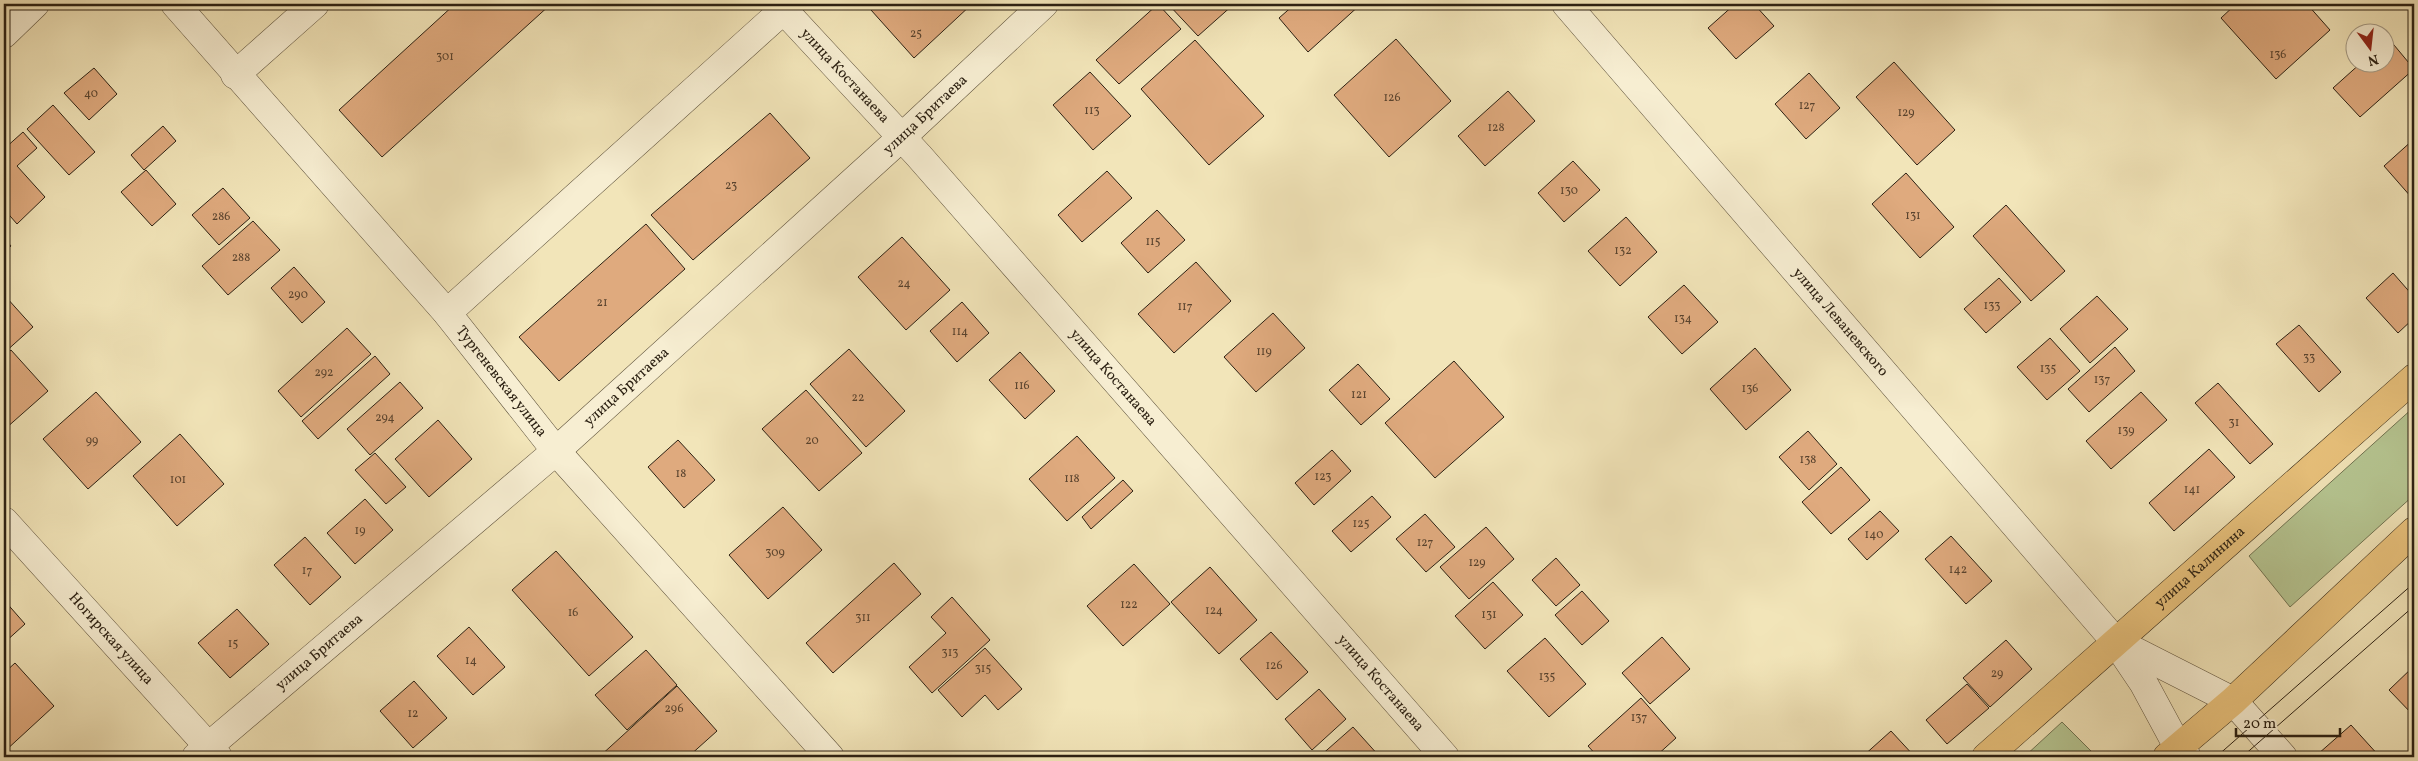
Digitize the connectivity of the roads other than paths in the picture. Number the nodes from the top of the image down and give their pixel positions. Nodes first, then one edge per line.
1 (35, 4) edge
2 (174, 4) edge
3 (315, 4) edge
4 (1044, 4) edge
5 (1566, 4) edge
6 (784, 6) edge
7 (4, 34) edge
8 (235, 75) junction
9 (902, 137) junction
10 (447, 313) junction
11 (2414, 378) edge
12 (556, 451) junction
13 (4, 521) edge
14 (2414, 531) edge
15 (2115, 641) junction
16 (2233, 701) junction
17 (208, 754) edge
18 (2177, 754) edge
19 (830, 757) edge
20 (1445, 757) edge
21 (1986, 757) edge
22 (2282, 757) edge

1 - 7 street
2 - 8 street, Тургеневская улица
3 - 8 street
4 - 9 street, улица Бритаева
5 - 15 street, улица Леваневского
6 - 9 street, улица Костанаева
6 - 10 street
8 - 10 street, Тургеневская улица
9 - 12 street, улица Бритаева
9 - 20 street, улица Костанаева
10 - 12 street, Тургеневская улица
11 - 15 main road, улица Калинина
12 - 17 street, улица Бритаева
12 - 19 street, Тургеневская улица
13 - 17 street, Ногирская улица
14 - 16 main road
15 - 16 street, улица Леваневского
15 - 18 street, улица Леваневского
15 - 21 main road, улица Калинина
16 - 18 main road
16 - 22 street, улица Леваневского

